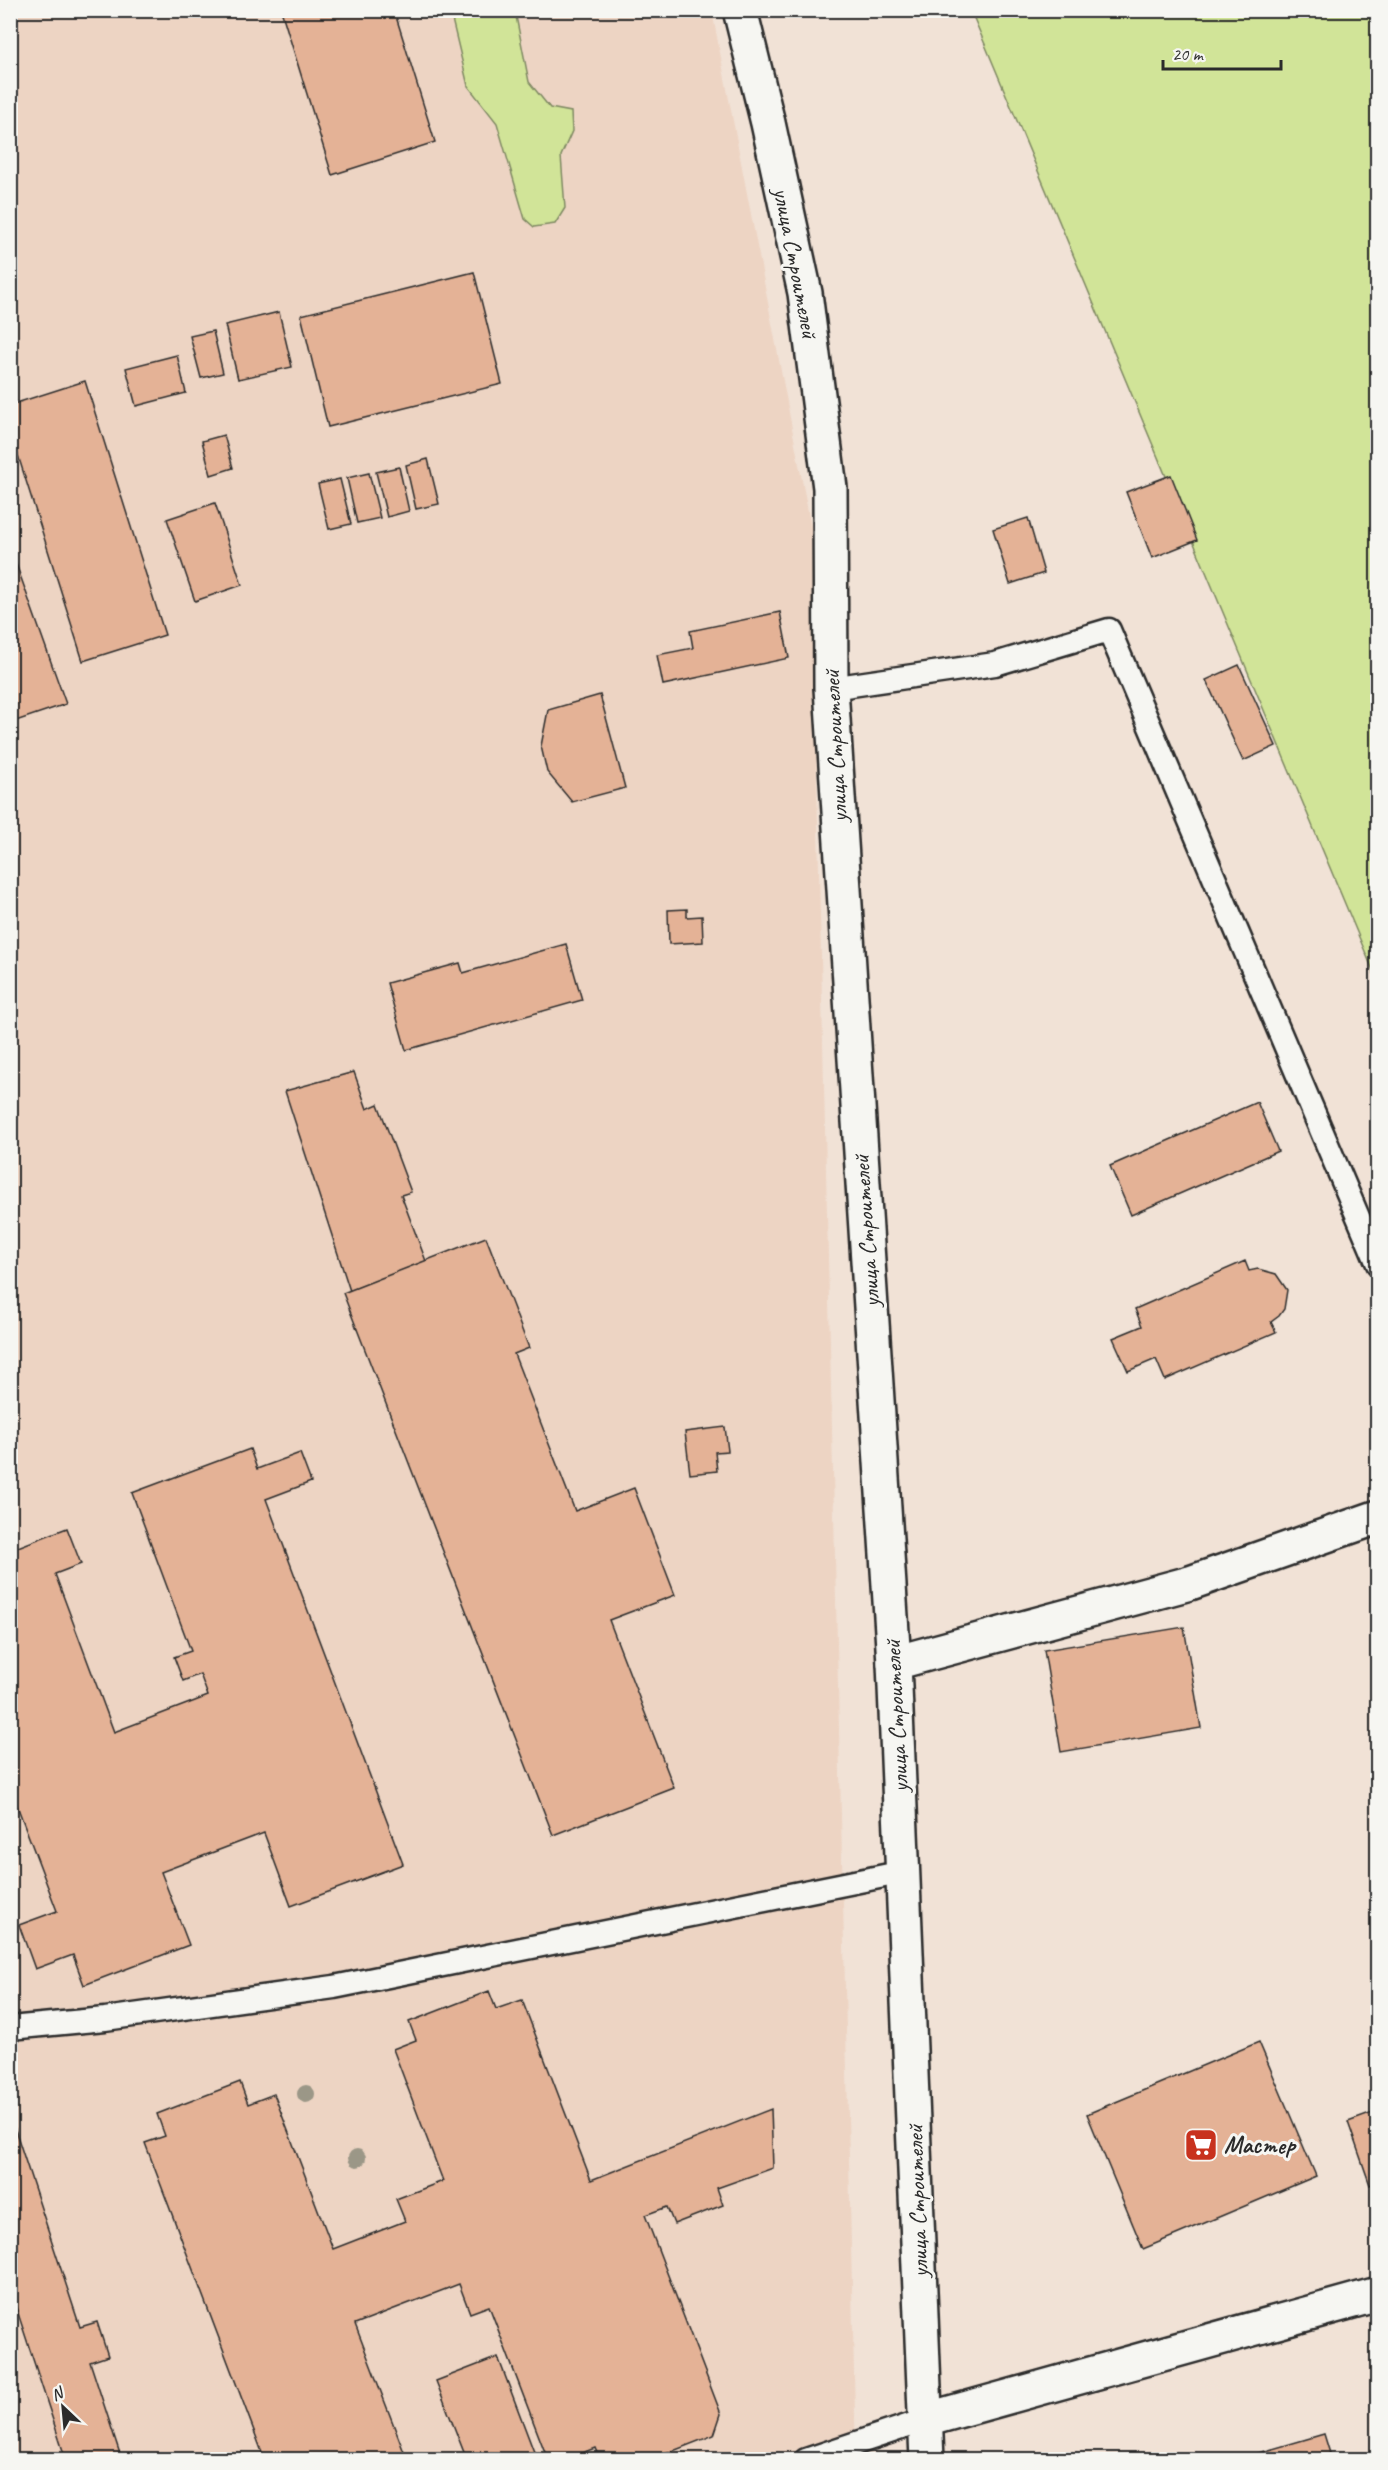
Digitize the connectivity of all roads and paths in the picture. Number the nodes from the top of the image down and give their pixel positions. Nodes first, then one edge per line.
1 (740, 10) edge
2 (831, 688) junction
3 (1377, 1264) edge
4 (1377, 1517) edge
5 (894, 1663) junction
6 (904, 1872) junction
7 (10, 2028) edge
8 (1377, 2294) edge
9 (925, 2420) junction
10 (806, 2460) edge
11 (927, 2460) edge

1 - 2 main road, улица Строителей
2 - 3 lane
2 - 5 main road, улица Строителей
4 - 5 main road
5 - 6 main road, улица Строителей
6 - 7 lane
6 - 9 main road, улица Строителей
8 - 9 main road
9 - 10 lane
9 - 11 main road, улица Строителей

